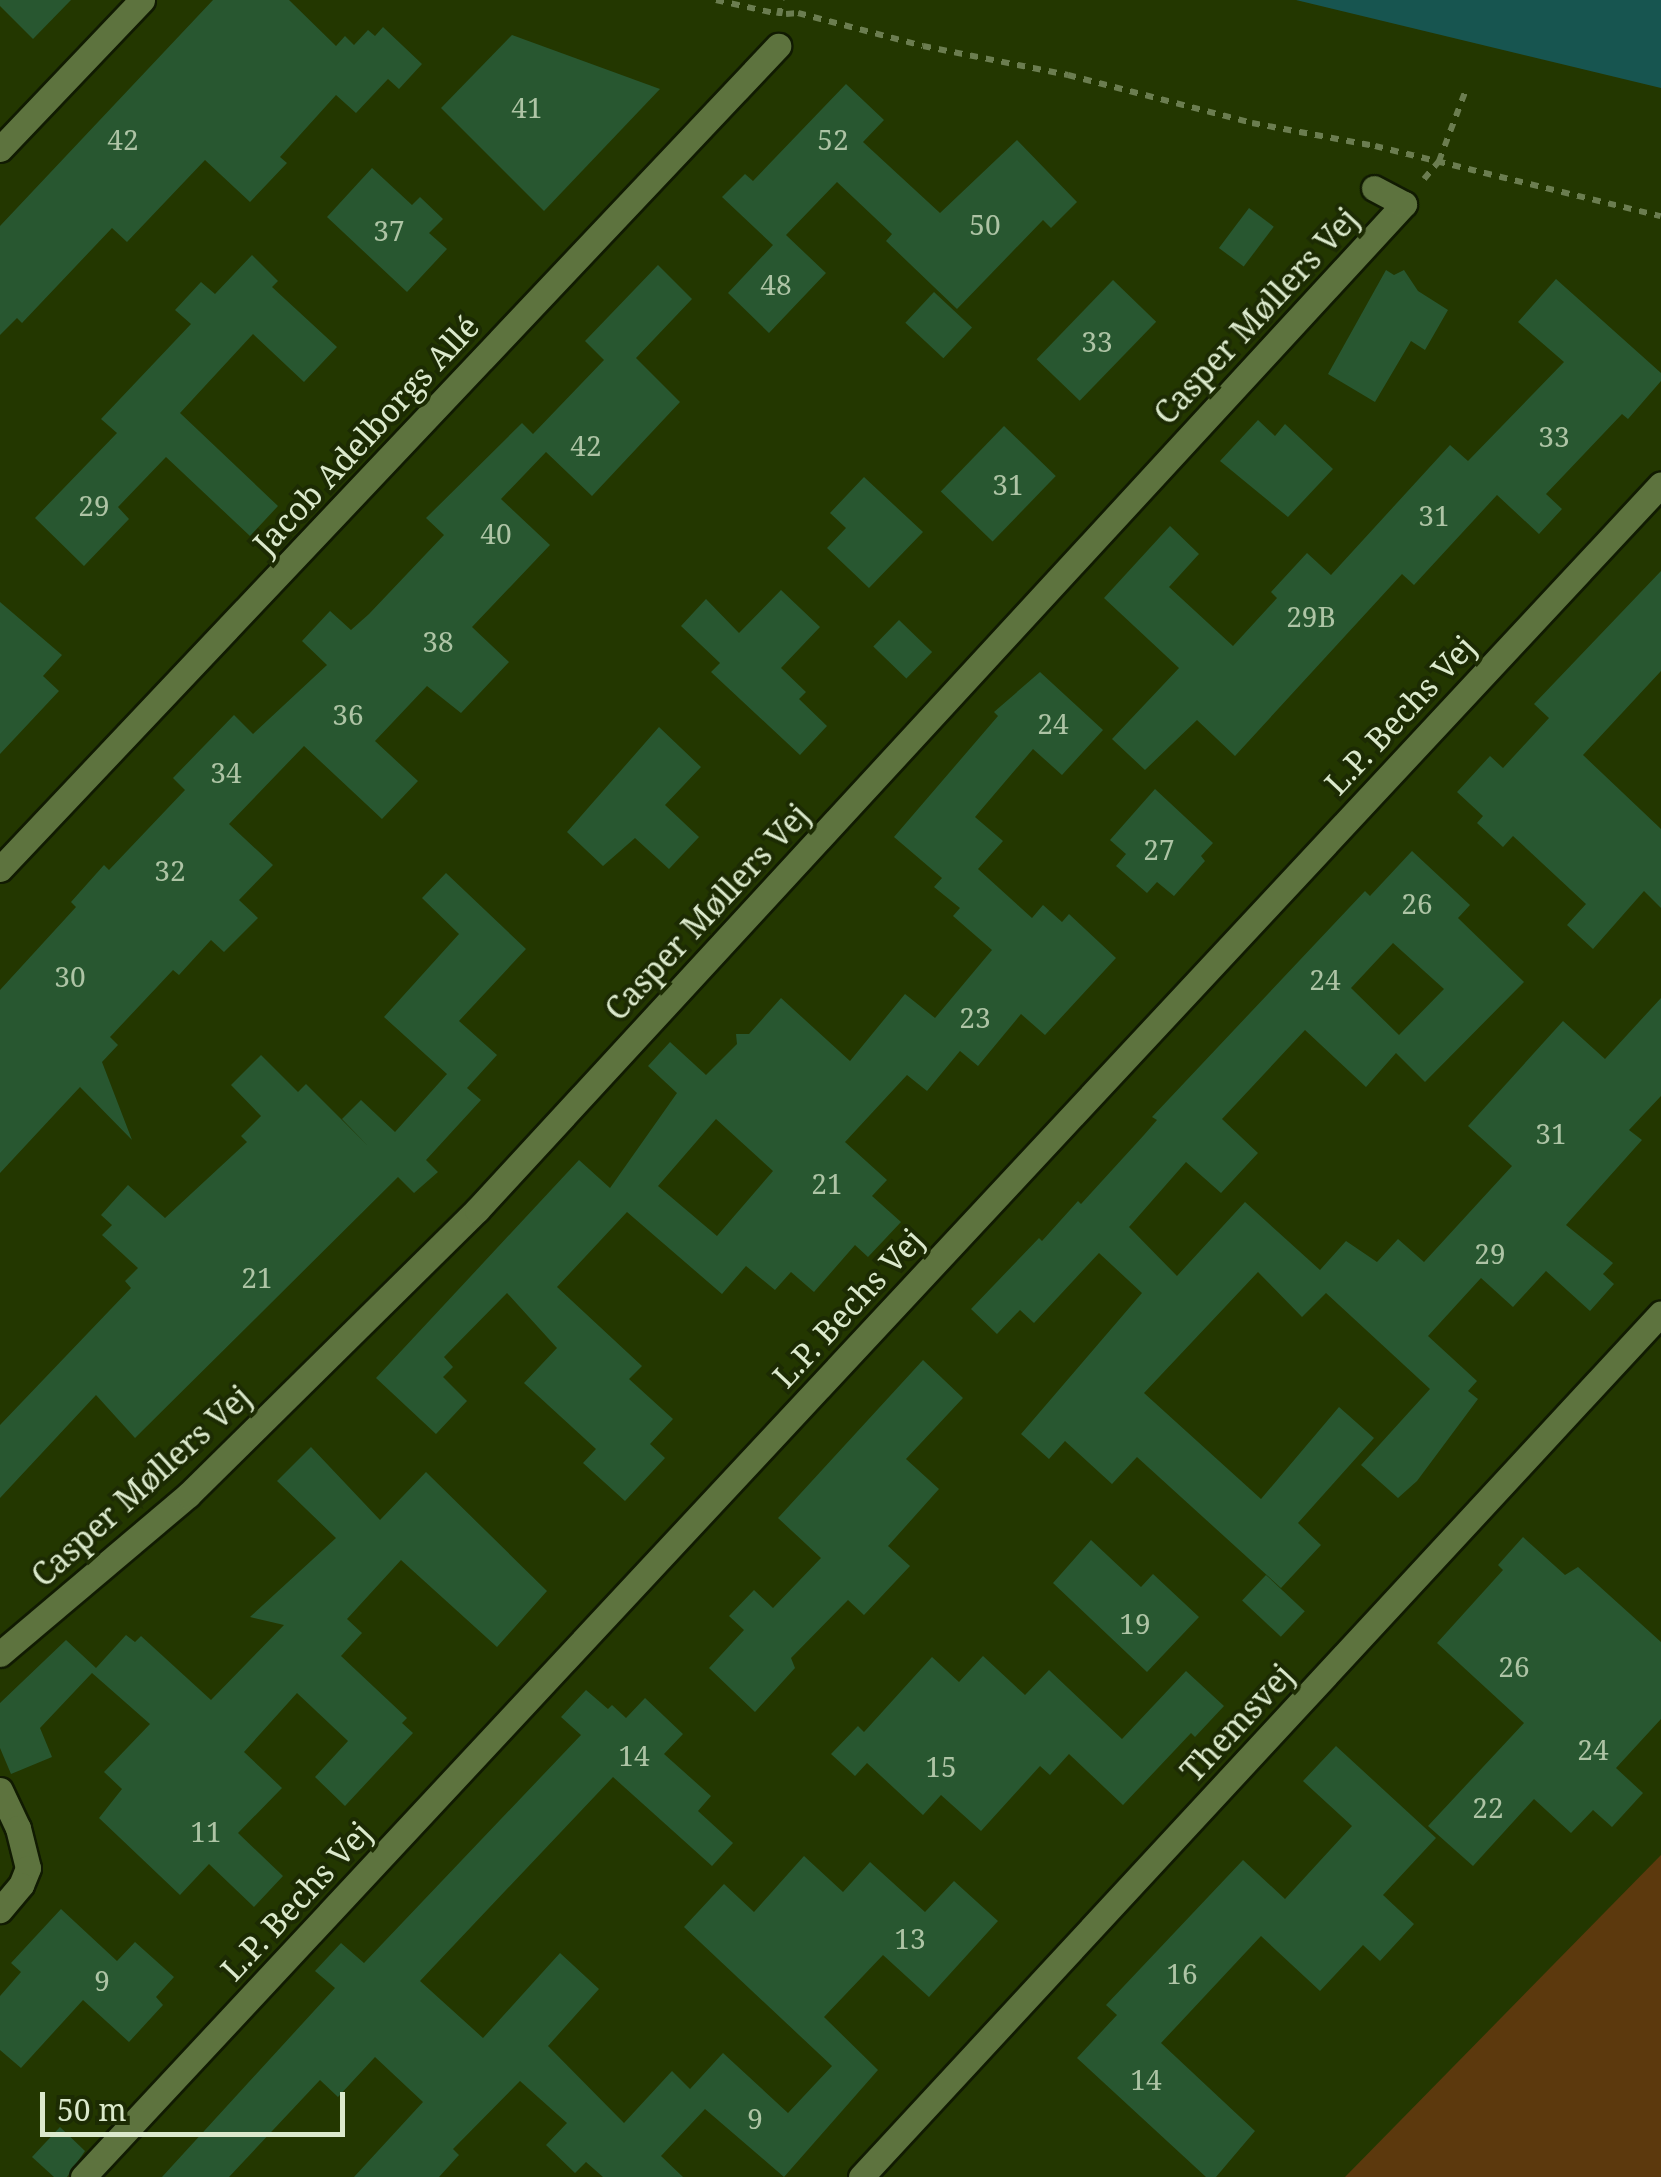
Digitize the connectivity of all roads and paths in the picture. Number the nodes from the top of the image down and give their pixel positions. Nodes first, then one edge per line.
1 (142, 0) edge
2 (716, 0) edge
3 (782, 0) edge
4 (780, 12) dead end
5 (778, 46) dead end
6 (1468, 87) dead end
7 (0, 148) edge
8 (1439, 160) junction
9 (1374, 188) dead end
10 (1404, 204) junction
11 (1661, 216) edge
12 (1661, 484) edge
13 (0, 869) edge
14 (1661, 1312) edge
15 (0, 1654) edge
16 (0, 1790) edge
17 (0, 1910) edge
18 (83, 2177) edge
19 (862, 2177) edge

1 - 7 street
2 - 8 path
3 - 4 path
5 - 13 street, Jacob Adelborgs Allé
6 - 8 path
8 - 10 path
8 - 11 path
9 - 10 street, Casper Møllers Vej
10 - 15 street, Casper Møllers Vej
12 - 18 street, L.P. Bechs Vej
14 - 19 street, Themsvej
16 - 17 street

